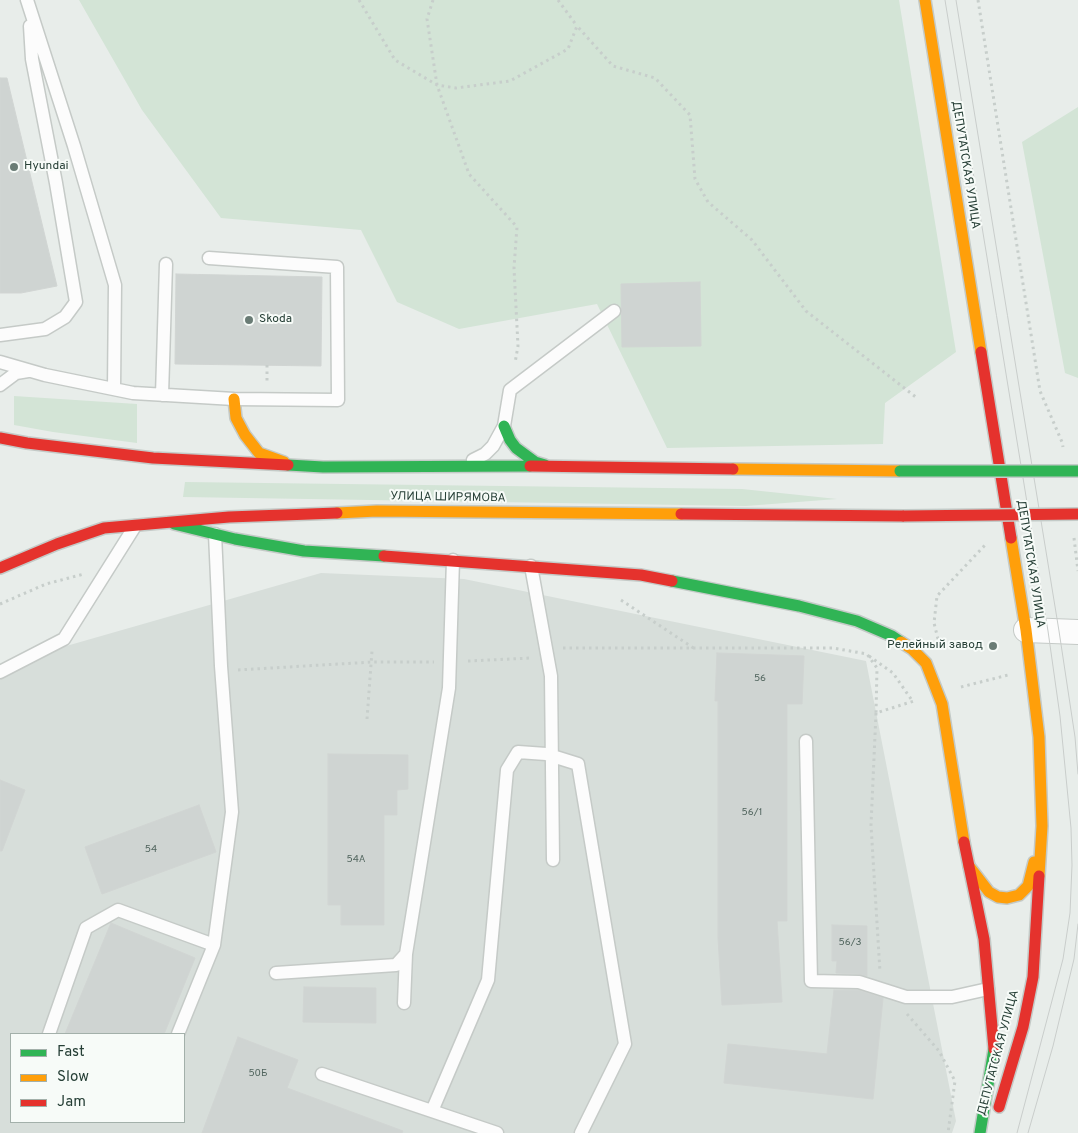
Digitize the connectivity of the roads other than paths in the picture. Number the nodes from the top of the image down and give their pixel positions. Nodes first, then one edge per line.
1 (925, 0) edge
2 (28, 4) edge
3 (209, 258) dead end
4 (166, 264) dead end
5 (614, 311) dead end
6 (0, 335) edge
7 (0, 362) edge
8 (30, 371) junction
9 (0, 385) edge
10 (114, 389) junction
11 (162, 395) junction
12 (234, 399) junction
13 (504, 426) junction
14 (0, 438) edge
15 (445, 466) junction
16 (546, 466) junction
17 (323, 467) junction
18 (1078, 471) edge
19 (1078, 514) edge
20 (168, 522) junction
21 (136, 524) junction
22 (216, 534) junction
23 (452, 560) junction
24 (530, 566) junction
25 (0, 568) edge
26 (1026, 630) junction
27 (1078, 632) edge
28 (0, 672) edge
29 (806, 741) dead end
30 (552, 756) junction
31 (1042, 826) junction
32 (553, 860) dead end
33 (968, 865) junction
34 (214, 945) junction
35 (406, 954) junction
36 (276, 973) dead end
37 (988, 989) junction
38 (404, 1003) dead end
39 (49, 1033) edge
40 (178, 1033) edge
41 (322, 1074) dead end
42 (432, 1111) junction
43 (997, 1115) dead end
44 (497, 1133) edge
45 (581, 1133) edge
46 (980, 1133) edge

1 - 26 main road, ДЕПУТАТСКАЯ УЛИЦА
2 - 6 lane
2 - 10 lane
3 - 12 lane
4 - 11 lane
5 - 13 lane
7 - 8 lane
8 - 9 lane
8 - 10 lane
10 - 11 lane
11 - 12 lane
12 - 17 main road
13 - 15 lane
13 - 16 main road
14 - 17 main road
15 - 16 main road
15 - 17 main road
16 - 18 main road, bridge
19 - 20 main road, УЛИЦА ШИРЯМОВА, bridge
20 - 21 main road, УЛИЦА ШИРЯМОВА
20 - 22 main road
21 - 25 main road, УЛИЦА ШИРЯМОВА
21 - 28 lane
22 - 23 main road
22 - 34 lane
23 - 24 main road
23 - 35 lane
24 - 30 lane
24 - 33 main road
26 - 27 street
26 - 31 main road, ДЕПУТАТСКАЯ УЛИЦА
29 - 37 lane
30 - 32 lane
30 - 42 lane
30 - 45 lane
31 - 33 main road
31 - 43 main road, ДЕПУТАТСКАЯ УЛИЦА
33 - 37 main road
34 - 39 lane
34 - 40 lane
35 - 36 lane
35 - 38 lane
37 - 46 main road
41 - 42 lane
42 - 44 lane

